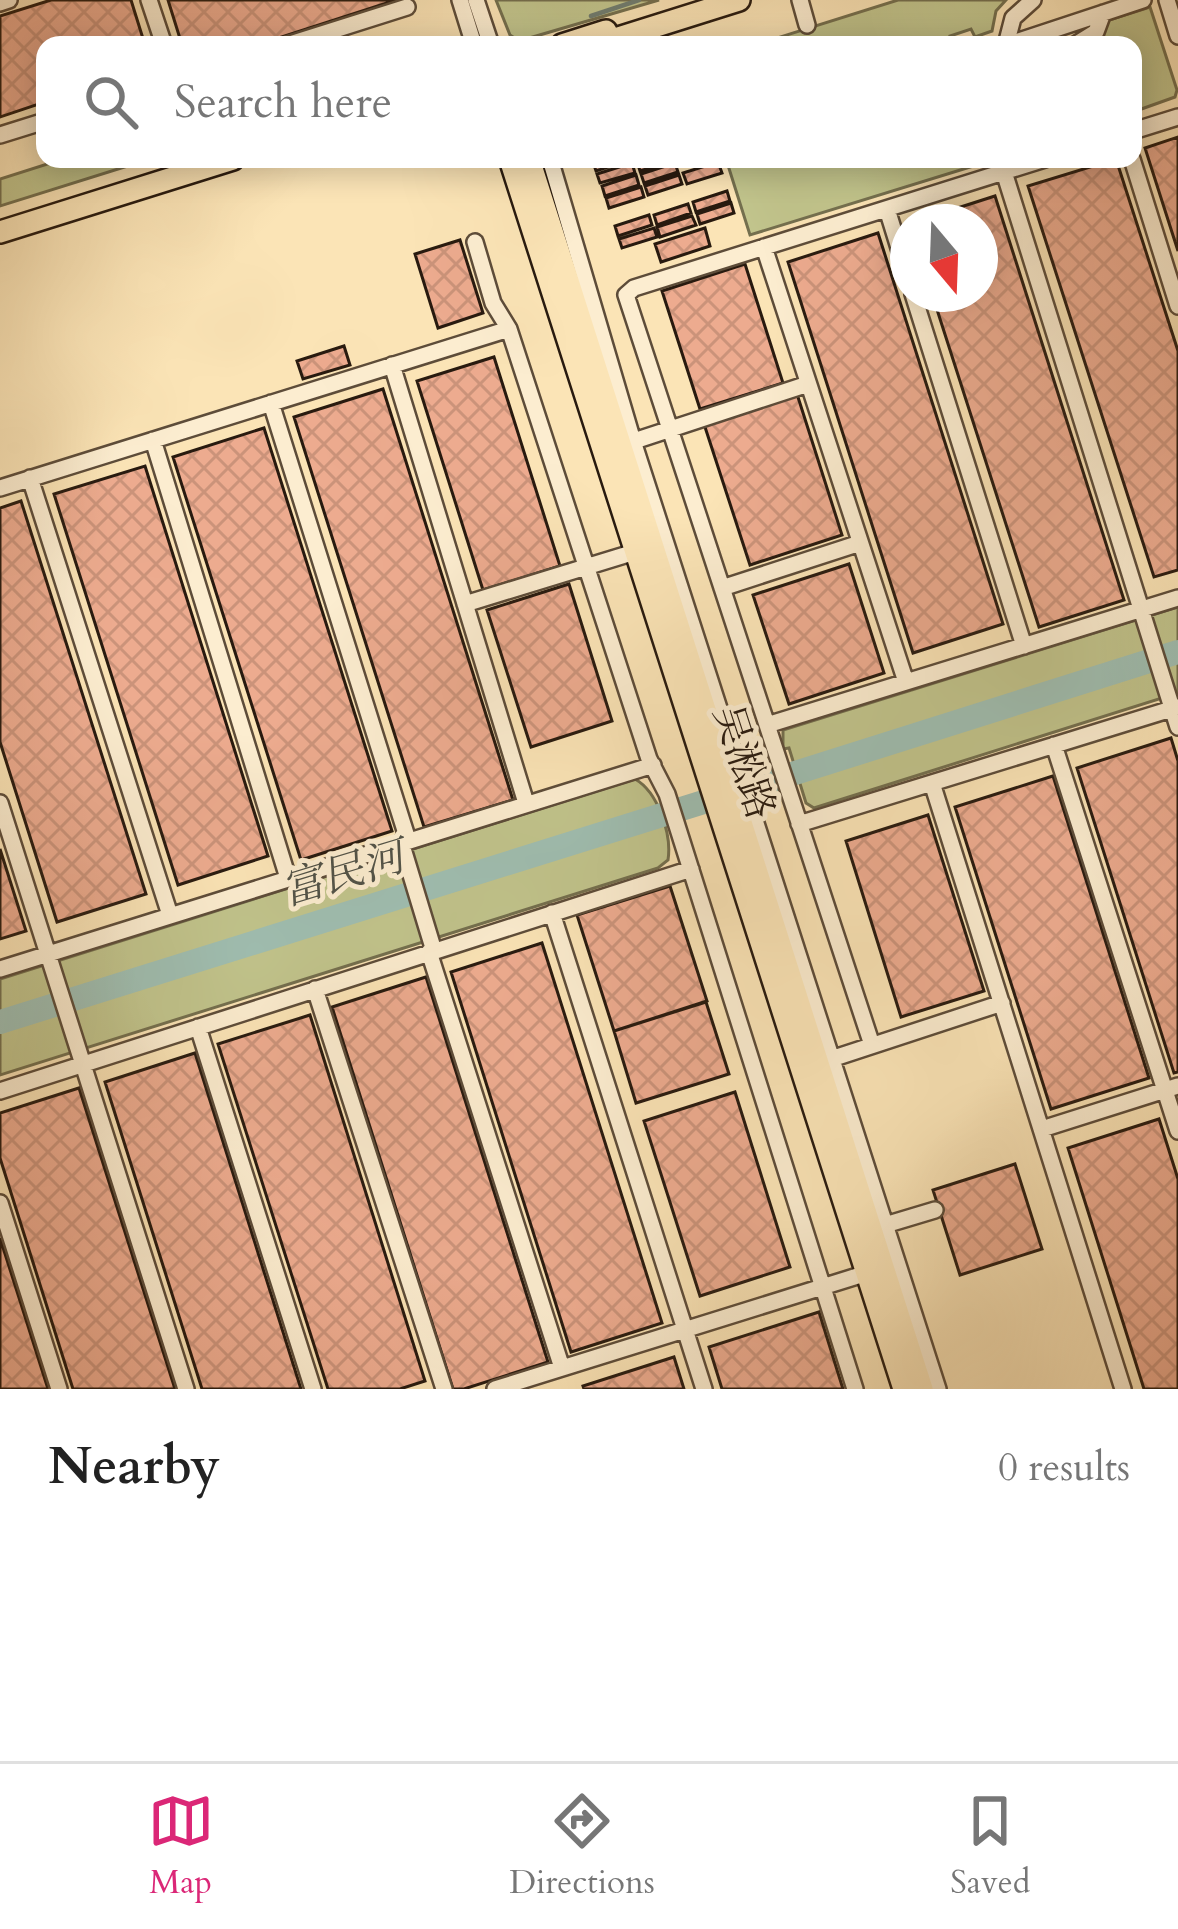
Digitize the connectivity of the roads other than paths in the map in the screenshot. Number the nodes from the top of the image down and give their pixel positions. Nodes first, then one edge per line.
1 (9, 0) edge
2 (149, 0) edge
3 (460, 0) edge
4 (476, 0) edge
5 (703, 0) edge
6 (739, 0) edge
7 (800, 0) edge
8 (1033, 0) edge
9 (1143, 0) edge
10 (1167, 0) edge
11 (0, 3) edge
12 (407, 7) dead end
13 (1103, 8) edge
14 (807, 25) dead end
15 (161, 36) edge
16 (315, 36) edge
17 (471, 36) edge
18 (488, 36) edge
19 (590, 36) edge
20 (625, 36) edge
21 (1010, 36) edge
22 (1031, 36) edge
23 (1090, 36) edge
24 (1178, 36) edge
25 (1178, 117) edge
26 (36, 124) edge
27 (1142, 128) edge
28 (0, 135) edge
29 (177, 168) edge
30 (203, 168) edge
31 (513, 168) edge
32 (532, 168) edge
33 (552, 168) edge
34 (1006, 168) edge
35 (1013, 168) edge
36 (1135, 168) edge
37 (886, 209) junction
38 (890, 221) edge
39 (0, 228) edge
40 (475, 242) dead end
41 (764, 248) junction
42 (1178, 306) edge
43 (919, 312) edge
44 (509, 329) junction
45 (392, 365) junction
46 (808, 384) junction
47 (272, 403) junction
48 (670, 429) junction
49 (153, 440) junction
50 (620, 446) junction
51 (30, 478) junction
52 (0, 488) edge
53 (860, 542) junction
54 (638, 551) junction
55 (586, 567) junction
56 (722, 587) junction
57 (1178, 598) edge
58 (465, 604) junction
59 (1140, 610) junction
60 (1024, 646) junction
61 (906, 682) junction
62 (1172, 702) edge
63 (767, 725) junction
64 (1178, 727) edge
65 (1054, 745) junction
66 (653, 766) junction
67 (932, 783) junction
68 (0, 803) edge
69 (526, 803) junction
70 (800, 824) junction
71 (405, 841) junction
72 (691, 869) junction
73 (288, 878) junction
74 (552, 913) junction
75 (170, 915) junction
76 (432, 951) junction
77 (47, 954) junction
78 (0, 969) edge
79 (315, 989) junction
80 (1002, 1004) junction
81 (198, 1027) junction
82 (872, 1046) junction
83 (818, 1063) junction
84 (83, 1064) junction
85 (1171, 1088) edge
86 (0, 1091) edge
87 (1042, 1129) junction
88 (1178, 1131) edge
89 (0, 1203) edge
90 (934, 1210) dead end
91 (885, 1225) junction
92 (867, 1273) junction
93 (823, 1286) junction
94 (685, 1330) junction
95 (562, 1368) junction
96 (58, 1389) edge
97 (186, 1389) edge
98 (314, 1389) edge
99 (444, 1389) edge
100 (496, 1389) edge
101 (704, 1389) edge
102 (856, 1389) edge
103 (904, 1389) edge
104 (922, 1389) edge
105 (938, 1389) edge
106 (1123, 1389) edge

1 - 11 street
2 - 15 street
3 - 17 street
4 - 18 street
5 - 19 main road
6 - 20 main road
7 - 14 street
8 - 21 street
9 - 13 street
10 - 24 street
12 - 16 street
13 - 22 street
13 - 23 street
25 - 27 street
26 - 28 street
29 - 39 main road
30 - 39 main road
31 - 50 main road, 吴淞路
32 - 50 main road, 吴淞路
33 - 50 street
34 - 37 street
35 - 59 street
36 - 42 street
37 - 38 street
37 - 41 street
40 - 44 street
41 - 46 street
41 - 48 street
43 - 60 street
44 - 45 street
44 - 55 street
45 - 47 street
45 - 58 street
46 - 48 street
46 - 53 street
47 - 49 street
47 - 71 street
48 - 50 street
48 - 56 street
49 - 51 street
49 - 73 street
50 - 54 main road, 吴淞路
50 - 83 main road, 吴淞路
51 - 52 street
51 - 75 street
53 - 56 street
53 - 61 street
54 - 55 street
54 - 83 main road, 吴淞路
55 - 58 street
55 - 66 street
56 - 63 street
57 - 59 street
58 - 69 street
59 - 60 street
59 - 62 street
60 - 61 street
61 - 63 street
62 - 64 street
62 - 65 street
63 - 70 street
65 - 67 street
65 - 85 street
66 - 69 street
66 - 72 street
67 - 70 street
67 - 80 street
68 - 77 street
69 - 71 street
70 - 82 street
71 - 73 street
71 - 76 street
72 - 74 street
72 - 93 street
73 - 75 street
74 - 76 street
74 - 94 street
75 - 77 street
76 - 79 street
76 - 95 street
77 - 78 street
77 - 84 street
79 - 81 street
79 - 99 street
80 - 82 street
80 - 87 street
81 - 84 street
81 - 98 street
82 - 83 street
83 - 91 street
83 - 92 main road, 吴淞路
83 - 104 main road, 吴淞路
84 - 86 street
84 - 97 street
85 - 87 street
85 - 88 street
87 - 106 street
89 - 96 street
90 - 91 street
91 - 105 street
92 - 93 street
92 - 103 main road, 吴淞路
93 - 94 street
93 - 102 street
94 - 95 street
94 - 101 street
95 - 100 street

